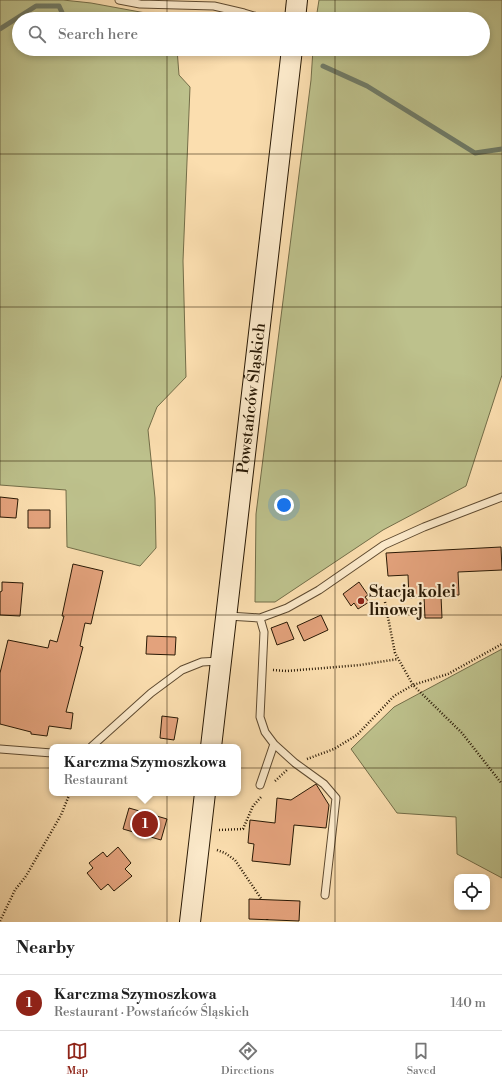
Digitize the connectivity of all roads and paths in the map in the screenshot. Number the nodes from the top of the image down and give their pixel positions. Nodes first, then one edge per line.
1 (119, 0) edge
2 (297, 0) edge
3 (237, 12) edge
4 (296, 12) edge
5 (291, 56) edge
6 (502, 497) edge
7 (385, 602) dead end
8 (226, 616) junction
9 (260, 618) junction
10 (502, 644) edge
11 (398, 659) junction
12 (221, 661) junction
13 (287, 671) dead end
14 (413, 685) junction
15 (94, 744) edge
16 (211, 744) edge
17 (274, 744) junction
18 (0, 749) edge
19 (49, 754) edge
20 (295, 763) junction
21 (502, 784) edge
22 (260, 785) dead end
23 (69, 796) edge
24 (205, 796) edge
25 (253, 806) dead end
26 (219, 830) dead end
27 (217, 850) dead end
28 (325, 895) dead end
29 (262, 900) dead end
30 (0, 921) edge
31 (190, 922) edge

1 - 3 lane
2 - 4 street
5 - 8 street, Powstańców Śląskich
6 - 9 lane
7 - 11 path
8 - 9 lane
8 - 12 street, Powstańców Śląskich
9 - 17 lane
10 - 14 path
11 - 13 path
11 - 14 path
12 - 15 lane
12 - 16 street, Powstańców Śląskich
14 - 20 path
14 - 21 path
17 - 20 lane
17 - 22 lane
18 - 19 lane
20 - 28 lane
23 - 30 path
24 - 31 street
25 - 26 path
27 - 29 path

